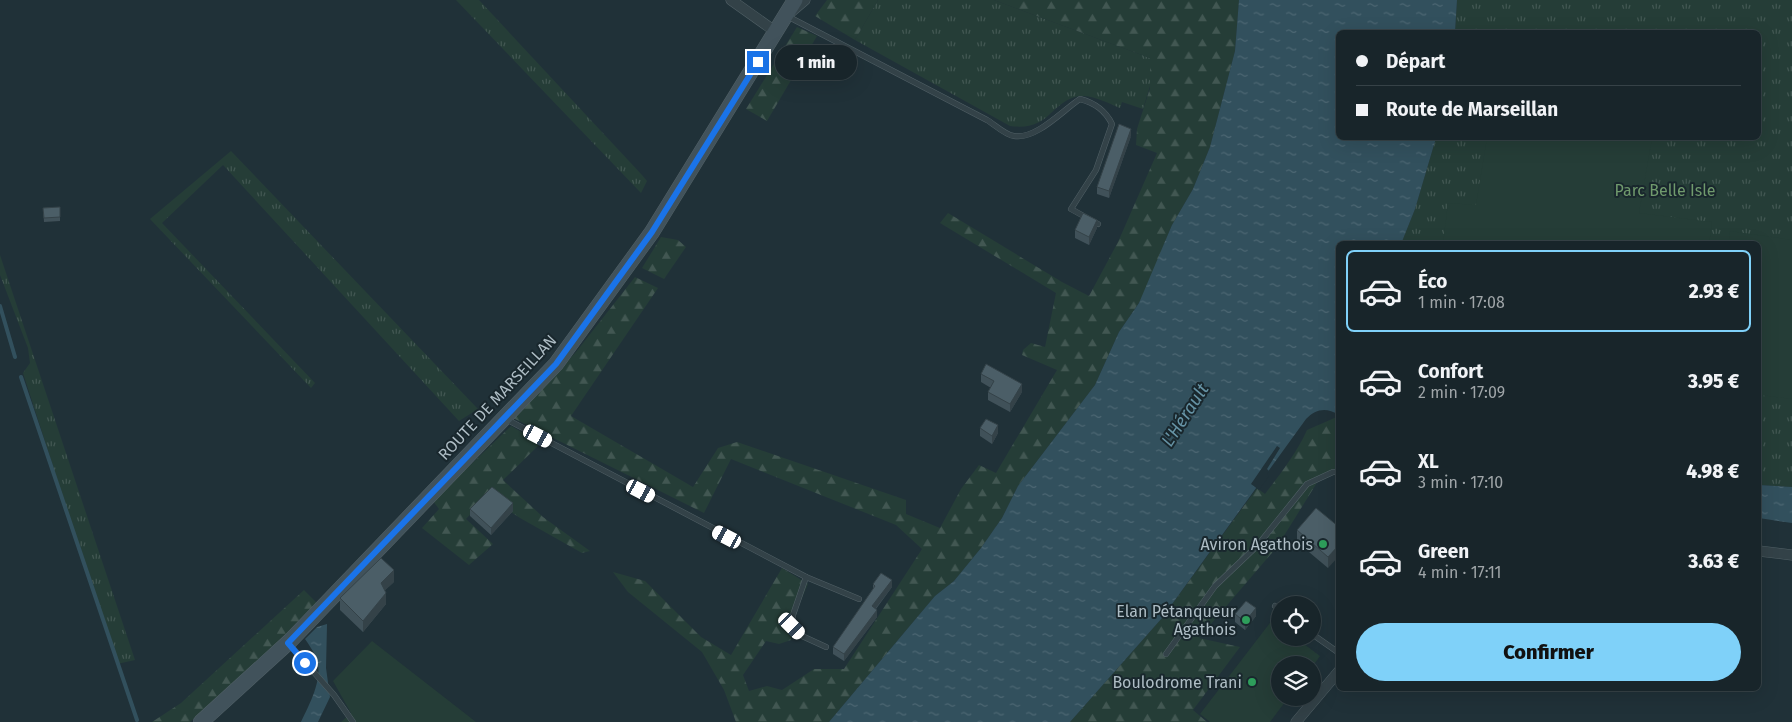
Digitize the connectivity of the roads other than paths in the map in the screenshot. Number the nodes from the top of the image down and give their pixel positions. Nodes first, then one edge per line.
1 (731, 0) edge
2 (795, 0) edge
3 (805, 0) edge
4 (786, 16) junction
5 (776, 32) junction
6 (1098, 224) edge
7 (504, 418) junction
8 (1336, 472) edge
9 (1761, 551) edge
10 (1792, 555) edge
11 (806, 577) junction
12 (859, 598) dead end
13 (1321, 640) edge
14 (288, 643) junction
15 (826, 647) dead end
16 (1336, 651) edge
17 (1166, 654) dead end
18 (1336, 674) edge
19 (201, 722) edge
20 (352, 722) edge
21 (1296, 722) edge

1 - 5 street
2 - 4 main road, ROUTE DE MARSEILLAN
3 - 4 street
4 - 5 main road, ROUTE DE MARSEILLAN
4 - 6 lane
5 - 7 main road, ROUTE DE MARSEILLAN
7 - 11 lane
7 - 14 main road, ROUTE DE MARSEILLAN
8 - 17 lane
9 - 10 street
11 - 12 lane
11 - 15 lane
13 - 16 lane
14 - 19 main road, ROUTE DE MARSEILLAN
14 - 20 lane
18 - 21 street

